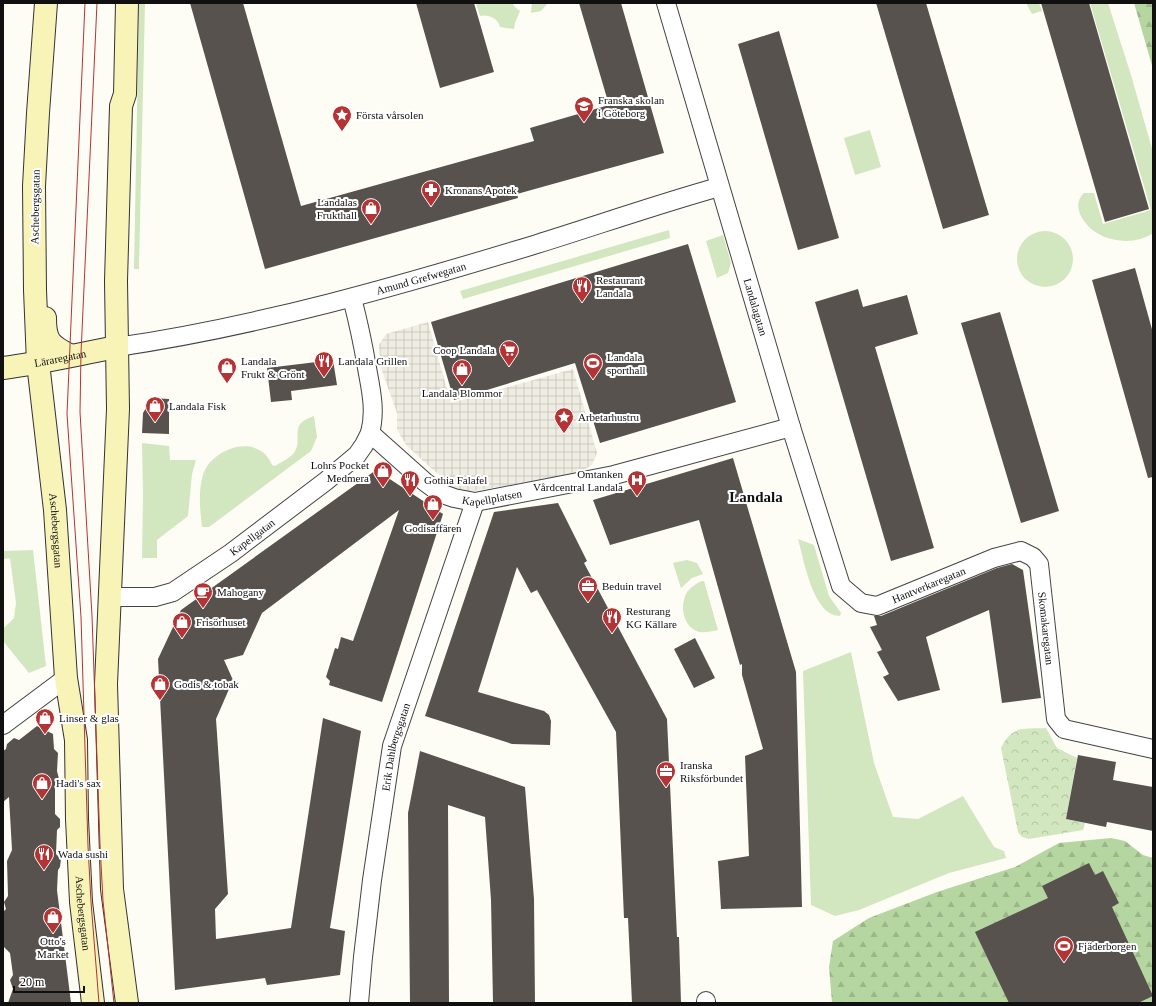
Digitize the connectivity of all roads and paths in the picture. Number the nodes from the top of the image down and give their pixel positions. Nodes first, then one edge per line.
1 (46, 3) edge
2 (117, 3) edge
3 (127, 3) edge
4 (666, 3) edge
5 (42, 57) junction
6 (121, 106) junction
7 (719, 187) junction
8 (352, 298) junction
9 (117, 347) junction
10 (69, 355) junction
11 (38, 363) junction
12 (3, 368) edge
13 (791, 427) junction
14 (370, 433) junction
15 (475, 502) junction
16 (994, 558) joint
17 (110, 597) junction
18 (861, 603) joint
19 (66, 678) junction
20 (3, 725) edge
21 (1153, 749) edge
22 (93, 1003) edge
23 (127, 1003) edge
24 (359, 1003) edge

1 - 5 street, Aschebergsgatan
2 - 6 street
3 - 6 street
4 - 7 street, Landalagatan
5 - 10 street, Aschebergsgatan
5 - 11 street, Aschebergsgatan
6 - 9 street
7 - 8 street, Amund Grefwegatan
7 - 13 street, Landalagatan
8 - 9 street, Amund Grefwegatan
8 - 14 street
9 - 10 street, Läraregatan
9 - 17 street
10 - 11 street, Läraregatan
11 - 12 street, Läraregatan
11 - 19 street, Aschebergsgatan
13 - 15 street, Kapellplatsen
13 - 18 street, Landalagatan
14 - 15 street, Kapellplatsen
14 - 17 street, Kapellgatan
15 - 24 street, Erik Dahlbergsgatan
16 - 18 street, Hantverkaregatan
16 - 21 street, Skomakaregatan
17 - 23 street
19 - 20 street
19 - 22 street, Aschebergsgatan

